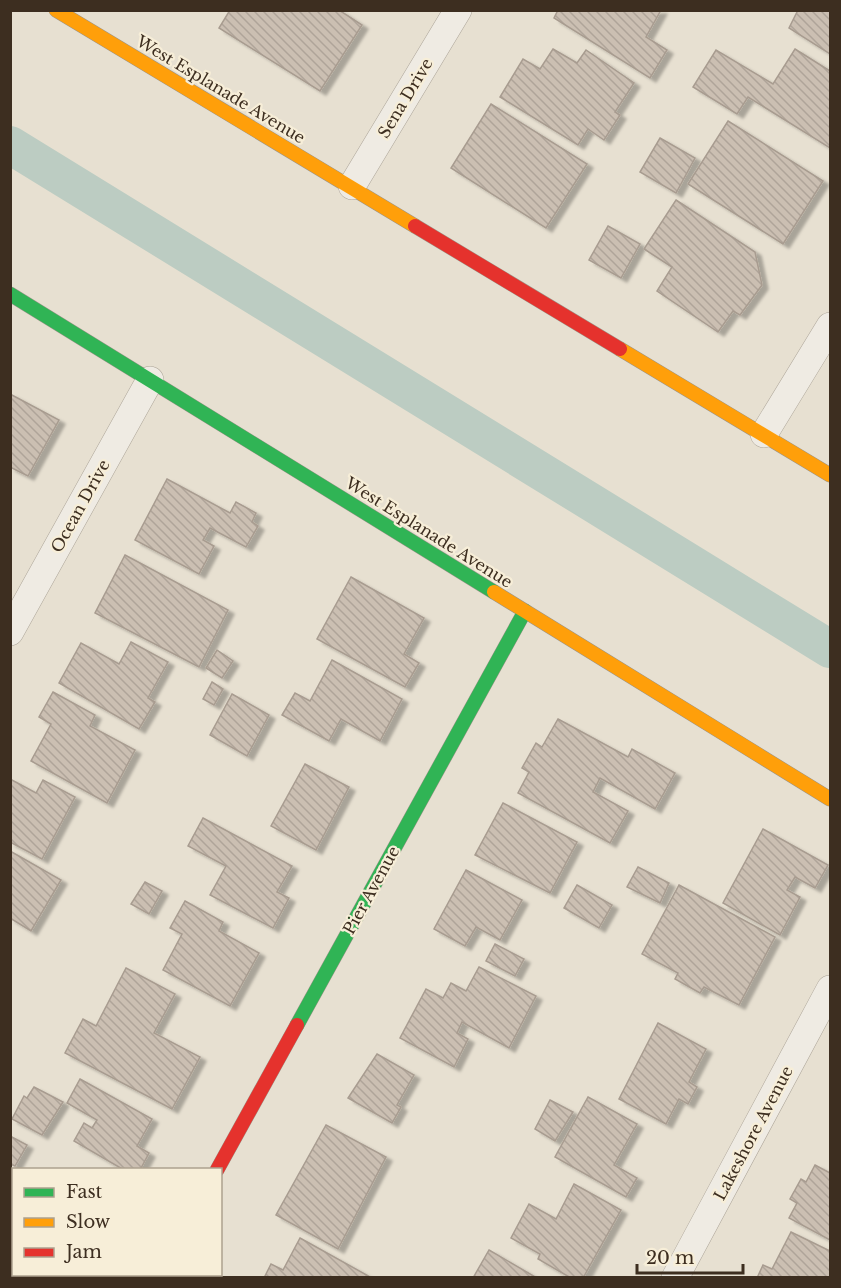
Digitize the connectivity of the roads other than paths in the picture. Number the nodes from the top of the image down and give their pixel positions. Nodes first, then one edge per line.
1 (56, 10) edge
2 (459, 10) edge
3 (352, 186) junction
4 (10, 294) edge
5 (831, 326) edge
6 (150, 380) junction
7 (764, 434) junction
8 (831, 475) edge
9 (525, 610) junction
10 (10, 632) edge
11 (831, 800) edge
12 (831, 989) edge
13 (218, 1168) edge
14 (675, 1278) edge

1 - 3 main road, West Esplanade Avenue
2 - 3 street, Sena Drive
3 - 7 main road, West Esplanade Avenue
4 - 6 main road, West Esplanade Avenue
5 - 7 street
6 - 9 main road, West Esplanade Avenue
6 - 10 street, Ocean Drive
7 - 8 main road, West Esplanade Avenue
9 - 11 main road, West Esplanade Avenue
9 - 13 main road, Pier Avenue
12 - 14 street, Lakeshore Avenue

